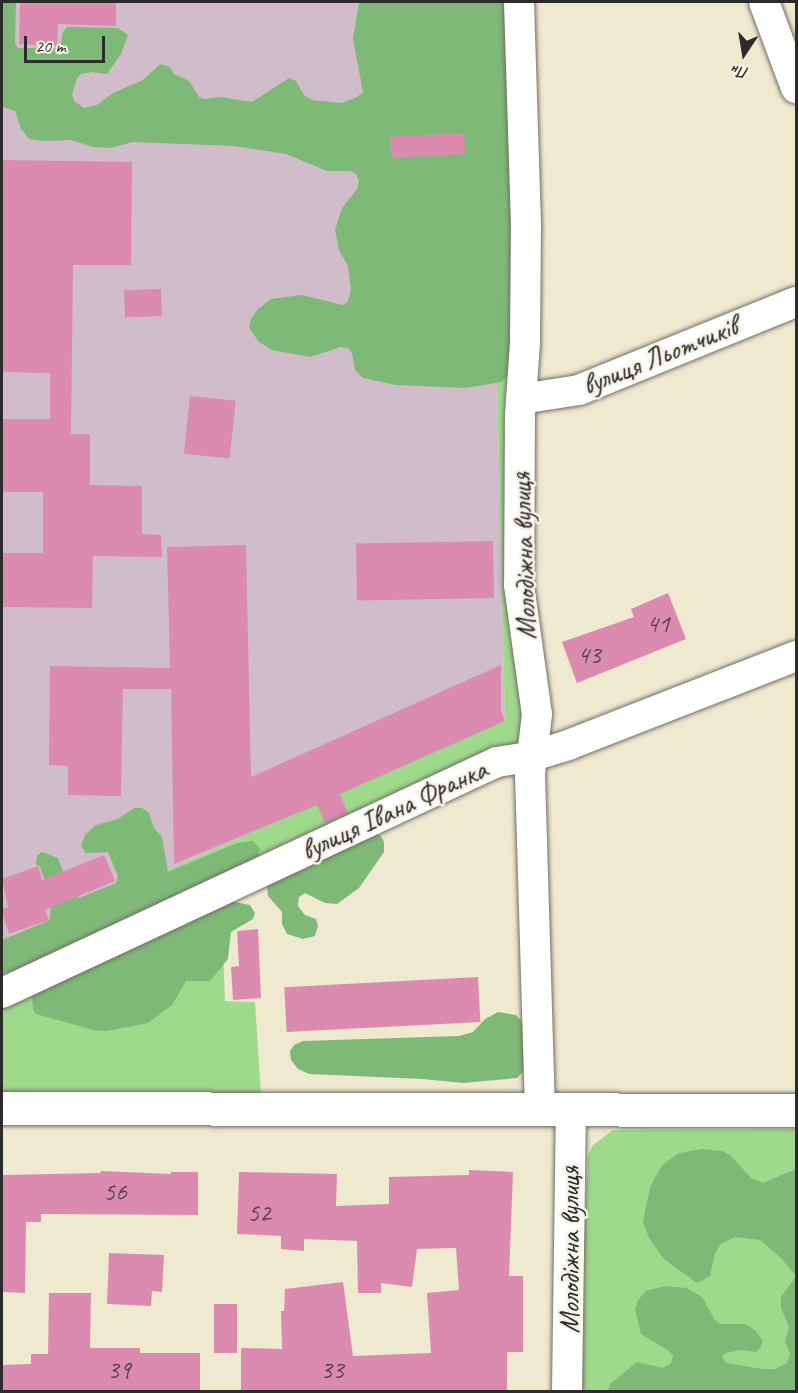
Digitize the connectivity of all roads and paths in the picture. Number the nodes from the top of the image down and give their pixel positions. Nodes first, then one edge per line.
1 (519, 2) edge
2 (764, 2) edge
3 (796, 88) edge
4 (796, 302) edge
5 (521, 399) junction
6 (796, 656) edge
7 (533, 756) junction
8 (2, 993) edge
9 (2, 1108) edge
10 (555, 1109) junction
11 (796, 1110) edge
12 (567, 1392) edge

1 - 5 street, Молодіжна вулиця
2 - 3 street
4 - 5 street, вулиця Льотчиків
5 - 7 street, Молодіжна вулиця
6 - 7 street, вулиця Івана Франка
7 - 8 street, вулиця Івана Франка
7 - 10 street, Молодіжна вулиця
9 - 10 street
10 - 11 street
10 - 12 street, Молодіжна вулиця

